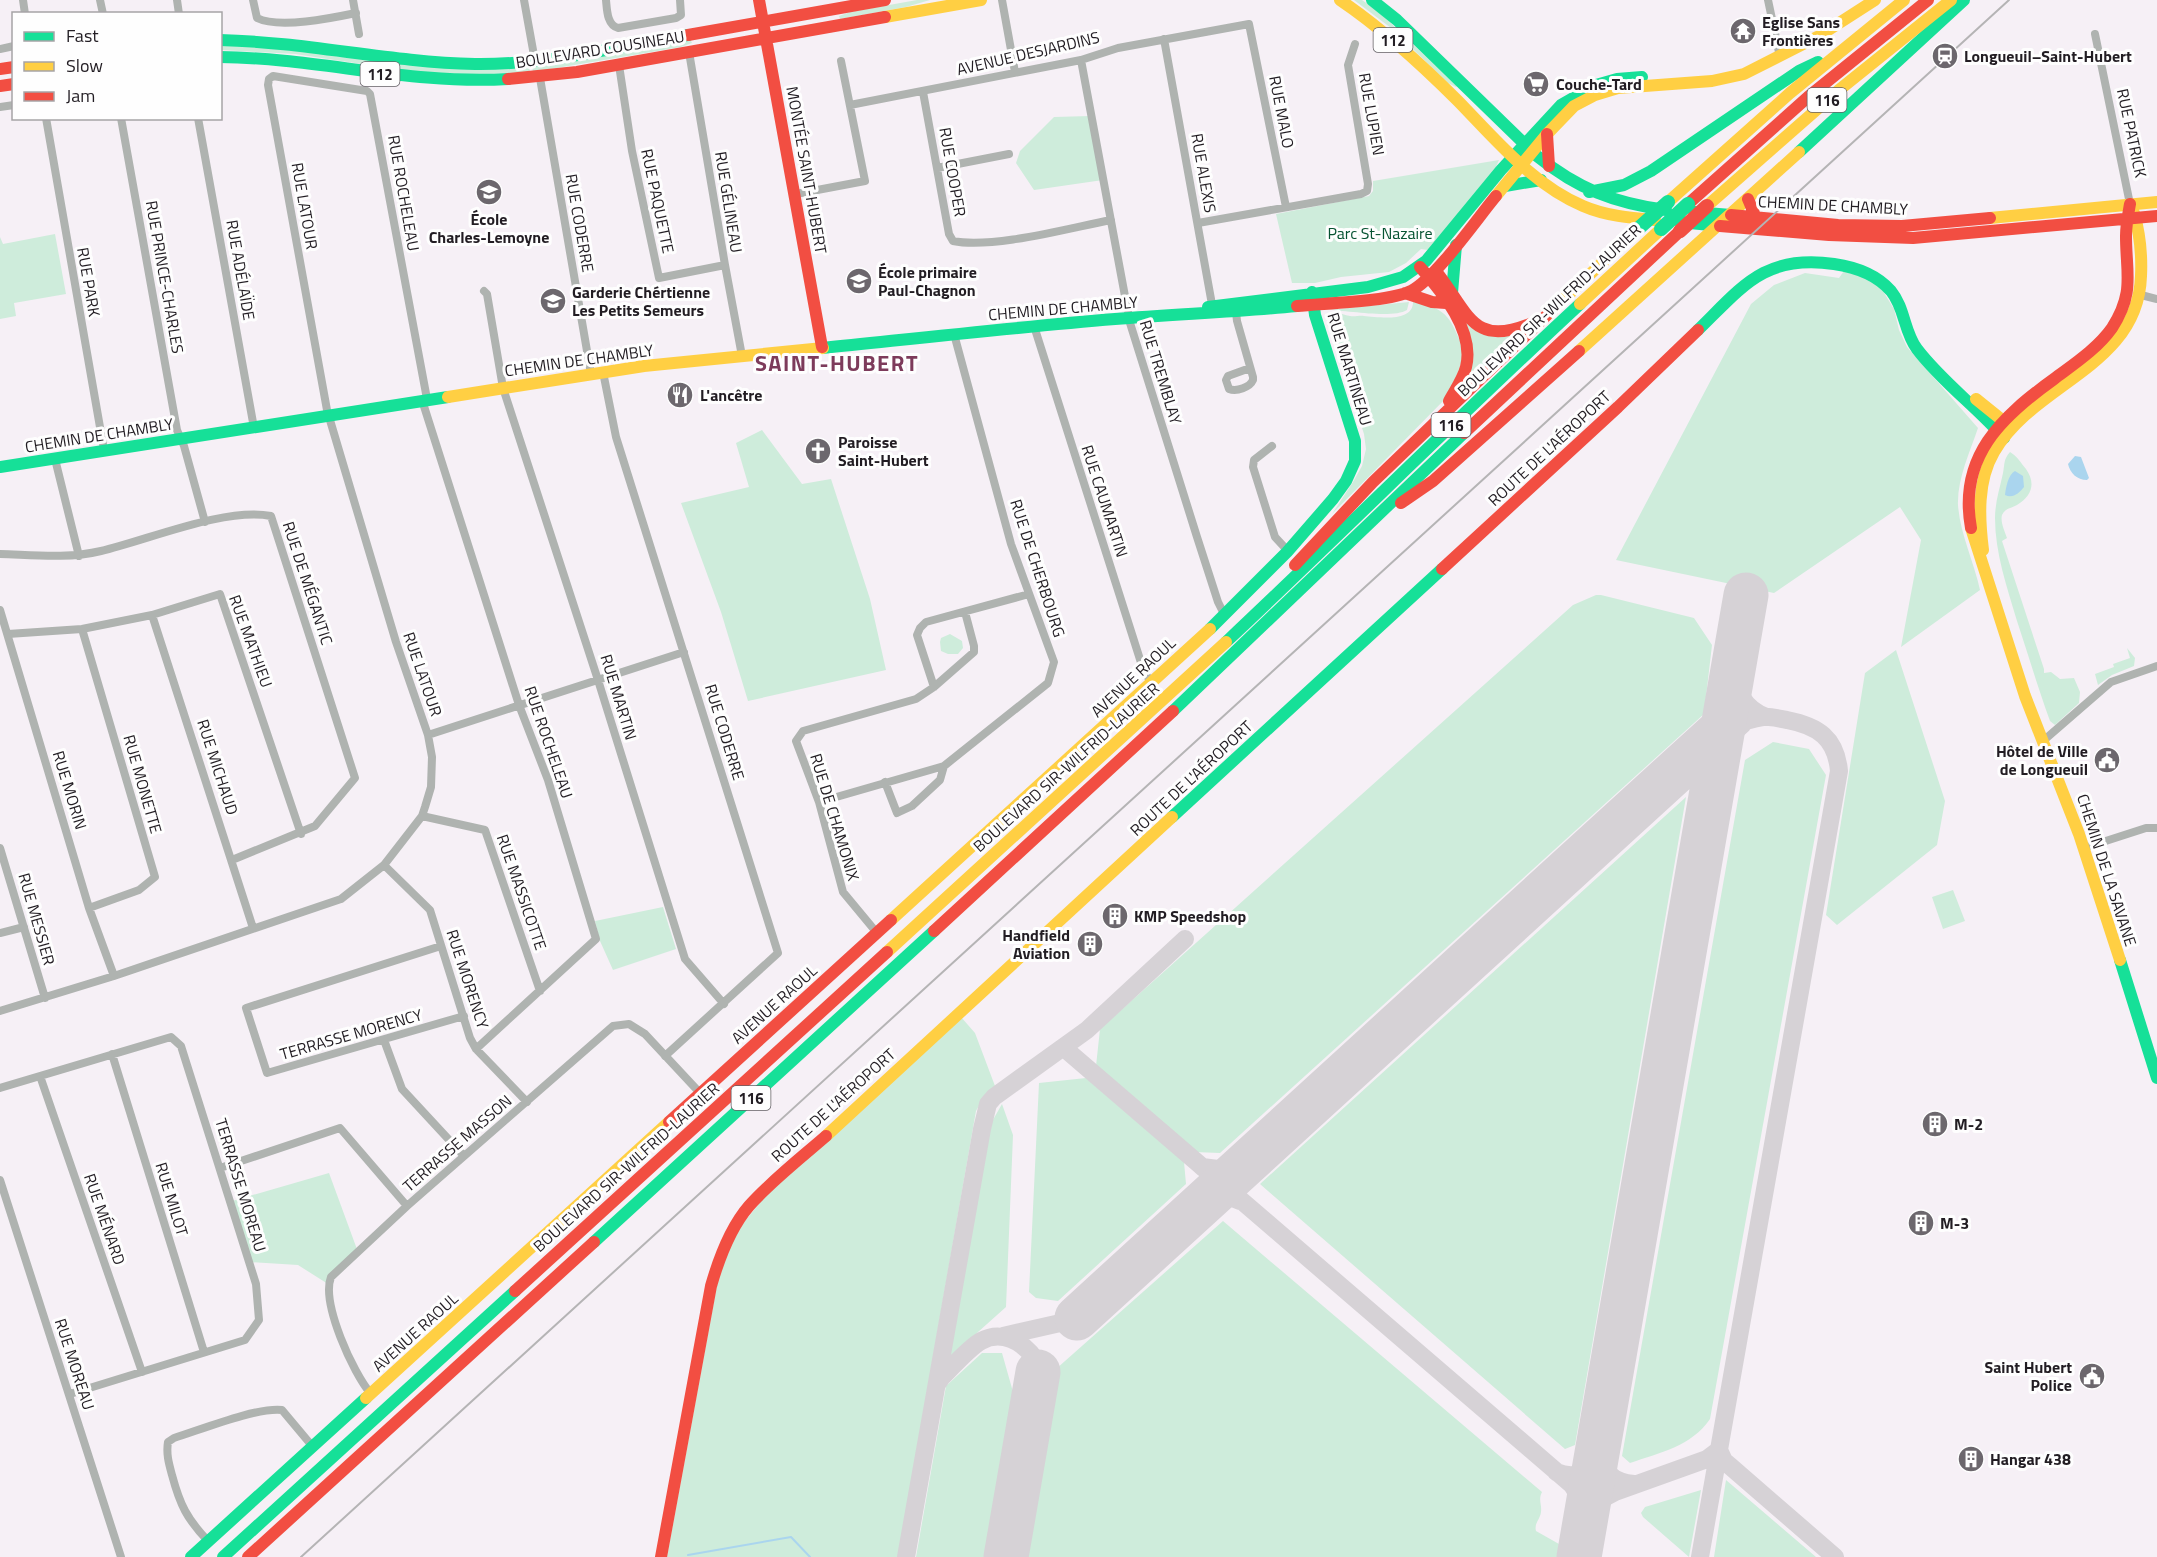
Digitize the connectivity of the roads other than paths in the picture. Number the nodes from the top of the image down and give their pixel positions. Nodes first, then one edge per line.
1 (253, 0) edge
2 (353, 0) edge
3 (524, 0) edge
4 (606, 0) edge
5 (680, 0) edge
6 (759, 0) edge
7 (885, 0) edge
8 (981, 0) edge
9 (1002, 0) edge
10 (1340, 0) edge
11 (1372, 0) edge
12 (1768, 0) edge
13 (1875, 0) edge
14 (1904, 0) edge
15 (1928, 0) edge
16 (1951, 0) edge
17 (1964, 0) edge
18 (356, 13) junction
19 (763, 22) junction
20 (1249, 24) joint
21 (359, 34) dead end
22 (2094, 34) dead end
23 (222, 39) edge
24 (766, 39) junction
25 (1164, 39) junction
26 (1355, 44) dead end
27 (1842, 49) junction
28 (689, 52) junction
29 (222, 57) edge
30 (1780, 57) junction
31 (1082, 60) junction
32 (535, 61) junction
33 (841, 61) dead end
34 (619, 65) junction
35 (1015, 72) junction
36 (540, 78) junction
37 (269, 79) joint
38 (1712, 81) junction
39 (923, 92) junction
40 (850, 105) junction
41 (46, 120) edge
42 (122, 120) edge
43 (198, 120) edge
44 (1547, 134) junction
45 (1529, 148) junction
46 (1009, 154) dead end
47 (1518, 160) junction
48 (1549, 166) junction
49 (937, 168) junction
50 (1541, 180) junction
51 (1505, 186) junction
52 (1589, 192) junction
53 (796, 194) junction
54 (1748, 199) junction
55 (2157, 202) edge
56 (2130, 204) junction
57 (1286, 207) junction
58 (1731, 215) junction
59 (2157, 216) edge
60 (1756, 218) junction
61 (2132, 219) junction
62 (1111, 220) junction
63 (1198, 224) junction
64 (1720, 226) junction
65 (1456, 245) junction
66 (724, 266) junction
67 (1427, 269) junction
68 (484, 291) dead end
69 (1405, 293) junction
70 (2141, 296) junction
71 (1449, 298) junction
72 (1312, 299) junction
73 (2157, 299) edge
74 (1214, 310) junction
75 (1236, 312) junction
76 (1129, 319) junction
77 (1540, 319) junction
78 (1034, 326) junction
79 (954, 334) junction
80 (822, 347) junction
81 (742, 356) junction
82 (1250, 368) dead end
83 (597, 373) junction
84 (503, 388) junction
85 (424, 400) junction
86 (1442, 415) junction
87 (328, 416) junction
88 (254, 428) junction
89 (2003, 428) junction
90 (180, 439) junction
91 (1272, 446) dead end
92 (104, 450) junction
93 (1356, 456) joint
94 (55, 459) junction
95 (0, 467) edge
96 (205, 522) junction
97 (1365, 529) junction
98 (1288, 551) junction
99 (0, 554) edge
100 (79, 556) junction
101 (1029, 594) junction
102 (0, 610) edge
103 (964, 612) junction
104 (1224, 614) junction
105 (152, 615) junction
106 (1245, 624) junction
107 (82, 629) junction
108 (8, 634) junction
109 (684, 652) junction
110 (2157, 666) edge
111 (598, 680) junction
112 (1152, 683) junction
113 (934, 687) junction
114 (519, 705) junction
115 (428, 735) junction
116 (2043, 741) junction
117 (944, 766) junction
118 (885, 782) junction
119 (819, 802) junction
120 (422, 816) junction
121 (2157, 828) edge
122 (300, 834) junction
123 (0, 848) edge
124 (2084, 848) junction
125 (232, 860) junction
126 (384, 865) junction
127 (89, 908) junction
128 (24, 927) junction
129 (254, 928) junction
130 (0, 933) edge
131 (877, 933) junction
132 (441, 946) junction
133 (114, 976) junction
134 (540, 991) junction
135 (45, 998) junction
136 (724, 1004) junction
137 (0, 1011) edge
138 (464, 1016) junction
139 (384, 1040) junction
140 (476, 1049) junction
141 (112, 1054) junction
142 (665, 1056) junction
143 (40, 1076) junction
144 (2157, 1078) edge
145 (0, 1088) edge
146 (700, 1093) junction
147 (527, 1102) junction
148 (464, 1156) junction
149 (220, 1168) junction
150 (0, 1180) edge
151 (407, 1206) junction
152 (204, 1352) junction
153 (142, 1372) junction
154 (371, 1394) junction
155 (70, 1395) junction
156 (313, 1447) junction
157 (208, 1541) junction
158 (121, 1557) edge
159 (191, 1557) edge
160 (223, 1557) edge
161 (248, 1557) edge
162 (662, 1557) edge

1 - 18 street
2 - 18 street
3 - 32 street
4 - 5 street
6 - 19 main road, MONTÉE SAINT-HUBERT
7 - 19 main road, BOULEVARD COUSINEAU / 112
8 - 24 main road, BOULEVARD COUSINEAU / 112
9 - 35 street
10 - 47 main road, 112
11 - 45 main road, 112
12 - 30 street
13 - 30 main road
14 - 27 main road
15 - 106 main road, BOULEVARD SIR-WILFRID-LAURIER / 116, bridge
16 - 97 main road, BOULEVARD SIR-WILFRID-LAURIER / 116, bridge
17 - 54 main road
18 - 21 street
19 - 24 main road, MONTÉE SAINT-HUBERT
19 - 32 main road, BOULEVARD COUSINEAU / 112
20 - 25 street, AVENUE DESJARDINS
20 - 57 street, RUE MALO
22 - 56 street, RUE PATRICK
23 - 32 main road, BOULEVARD COUSINEAU / 112
24 - 28 main road, BOULEVARD COUSINEAU / 112
24 - 53 main road, MONTÉE SAINT-HUBERT
25 - 31 street, AVENUE DESJARDINS
25 - 63 street, RUE ALEXIS
26 - 57 street, RUE LUPIEN
27 - 52 main road
27 - 77 main road, bridge
28 - 34 main road, BOULEVARD COUSINEAU / 112
28 - 66 street, RUE GÉLINEAU
29 - 36 main road, BOULEVARD COUSINEAU / 112
30 - 38 main road
31 - 35 street, AVENUE DESJARDINS
31 - 62 street, RUE TREMBLAY
33 - 40 street
34 - 36 main road, BOULEVARD COUSINEAU / 112
34 - 66 street, RUE PAQUETTE
35 - 39 street, AVENUE DESJARDINS
36 - 83 street, RUE CODERRE
37 - 85 street, RUE ROCHELEAU
37 - 87 street, RUE LATOUR
38 - 44 main road
38 - 45 main road
39 - 40 street, AVENUE DESJARDINS
39 - 49 street, RUE COOPER
40 - 53 street
41 - 92 street, RUE PARK
42 - 90 street, RUE PRINCE-CHARLES
43 - 88 street, RUE ADÉLAÏDE
44 - 45 main road
44 - 48 main road
45 - 47 main road
45 - 48 main road, CHEMIN DE CHAMBLY / 112
46 - 49 street
47 - 50 main road, CHEMIN DE CHAMBLY / 112
47 - 51 main road, CHEMIN DE CHAMBLY
47 - 67 main road, CHEMIN DE CHAMBLY
48 - 52 main road, CHEMIN DE CHAMBLY
49 - 62 street, RUE COOPER
50 - 51 main road
50 - 64 main road, CHEMIN DE CHAMBLY / 112
51 - 65 main road, CHEMIN DE CHAMBLY
52 - 58 main road, CHEMIN DE CHAMBLY
53 - 80 main road, MONTÉE SAINT-HUBERT
54 - 58 main road
54 - 60 main road
55 - 56 main road, CHEMIN DE CHAMBLY
56 - 60 main road, CHEMIN DE CHAMBLY
56 - 61 main road, CHEMIN DE LA SAVANE
57 - 63 street
58 - 60 main road, CHEMIN DE CHAMBLY
58 - 64 main road
59 - 61 main road, CHEMIN DE CHAMBLY
61 - 64 main road, CHEMIN DE CHAMBLY
61 - 70 main road, CHEMIN DE LA SAVANE
61 - 89 main road, CHEMIN DE LA SAVANE
62 - 76 street, RUE TREMBLAY
63 - 74 street, RUE ALEXIS
64 - 97 main road
65 - 67 main road, CHEMIN DE CHAMBLY
65 - 71 main road
66 - 81 street, RUE GÉLINEAU
67 - 69 main road, CHEMIN DE CHAMBLY
67 - 71 main road
67 - 72 main road, CHEMIN DE CHAMBLY
68 - 84 street, RUE MARTIN
69 - 71 main road
69 - 72 main road, CHEMIN DE CHAMBLY
70 - 73 street
70 - 89 main road, CHEMIN DE LA SAVANE
71 - 77 main road
71 - 86 main road
72 - 74 main road, CHEMIN DE CHAMBLY
72 - 75 main road, CHEMIN DE CHAMBLY
72 - 93 main road, RUE MARTINEAU
74 - 75 main road, CHEMIN DE CHAMBLY
74 - 76 main road, CHEMIN DE CHAMBLY
75 - 82 street
76 - 78 main road, CHEMIN DE CHAMBLY
76 - 104 street, RUE TREMBLAY
77 - 86 main road
78 - 79 main road, CHEMIN DE CHAMBLY
78 - 112 street, RUE CAUMARTIN
79 - 80 main road, CHEMIN DE CHAMBLY
79 - 101 street, RUE DE CHERBOURG
80 - 81 main road, CHEMIN DE CHAMBLY
81 - 83 main road, CHEMIN DE CHAMBLY
83 - 84 main road, CHEMIN DE CHAMBLY
83 - 109 street, RUE CODERRE
84 - 85 main road, CHEMIN DE CHAMBLY
84 - 111 street, RUE MARTIN
85 - 87 main road, CHEMIN DE CHAMBLY
85 - 114 street, RUE ROCHELEAU
86 - 106 main road
87 - 88 main road, CHEMIN DE CHAMBLY
87 - 115 street, RUE LATOUR
88 - 90 main road, CHEMIN DE CHAMBLY
89 - 116 main road, CHEMIN DE LA SAVANE
89 - 162 main road, ROUTE DE L'AÉROPORT
90 - 92 main road, CHEMIN DE CHAMBLY
90 - 96 street, RUE PRINCE-CHARLES
91 - 98 street
92 - 94 main road, CHEMIN DE CHAMBLY
93 - 98 main road, AVENUE RAOUL
94 - 95 main road, CHEMIN DE CHAMBLY
94 - 100 street
96 - 100 street, RUE DE MÉGANTIC
96 - 122 street, RUE DE MÉGANTIC
97 - 161 main road, BOULEVARD SIR-WILFRID-LAURIER / 116
98 - 104 main road, AVENUE RAOUL
99 - 100 street, RUE DE MÉGANTIC
101 - 103 street
101 - 117 street, RUE DE CHERBOURG
102 - 108 street, RUE MORIN
103 - 113 street, RUE DE CHAMONIX
103 - 113 street
104 - 112 main road, AVENUE RAOUL
105 - 107 street, RUE MATHIEU
105 - 122 street, RUE MATHIEU
105 - 125 street, RUE MICHAUD
106 - 160 main road, BOULEVARD SIR-WILFRID-LAURIER / 116
107 - 108 street, RUE MATHIEU
107 - 127 street, RUE MONETTE
108 - 127 street, RUE MORIN
109 - 111 street
109 - 136 street, RUE CODERRE
110 - 116 street
111 - 114 street
111 - 136 street, RUE MARTIN
112 - 131 main road, AVENUE RAOUL
113 - 119 street, RUE DE CHAMONIX
114 - 115 street
114 - 134 street, RUE ROCHELEAU
115 - 120 street, RUE LATOUR
116 - 124 main road, CHEMIN DE LA SAVANE
117 - 118 street, RUE DE CHERBOURG
117 - 118 street, RUE DE CHERBOURG
118 - 119 street, RUE DE CHERBOURG
119 - 131 street, RUE DE CHAMONIX
120 - 126 street, RUE LATOUR
120 - 134 street, RUE MASSICOTTE
121 - 124 street
122 - 125 street, RUE DE MÉGANTIC
123 - 128 street, RUE MESSIER
124 - 144 main road, CHEMIN DE LA SAVANE
125 - 129 street, RUE MICHAUD
126 - 129 street, RUE LATOUR
126 - 132 street, RUE MORENCY
127 - 133 street, RUE MORIN
128 - 130 street
128 - 135 street, RUE MESSIER
129 - 133 street, RUE LATOUR
131 - 146 main road, AVENUE RAOUL
132 - 138 street, RUE MORENCY
132 - 139 street, TERRASSE MORENCY
133 - 135 street, RUE LATOUR
134 - 140 street, RUE ROCHELEAU
135 - 137 street, RUE LATOUR
136 - 142 street, RUE CODERRE
138 - 139 street, TERRASSE MORENCY
138 - 140 street, RUE MORENCY
139 - 148 street
140 - 147 street, RUE MORENCY
141 - 143 street, TERRASSE MOREAU
141 - 149 street, TERRASSE MOREAU
141 - 152 street, RUE MILOT
142 - 146 street, TERRASSE MASSON
142 - 147 street, TERRASSE MASSON
143 - 145 street, TERRASSE MOREAU
143 - 153 street, RUE MÉNARD
146 - 154 main road, AVENUE RAOUL
147 - 148 street, TERRASSE MASSON
148 - 151 street, TERRASSE MASSON
149 - 151 street
149 - 152 street, TERRASSE MOREAU
150 - 155 street, RUE MOREAU
151 - 154 street, TERRASSE MASSON
152 - 153 street, TERRASSE MOREAU
153 - 155 street, TERRASSE MOREAU
154 - 156 main road, AVENUE RAOUL
155 - 158 street, RUE MOREAU
156 - 157 main road, AVENUE RAOUL
156 - 157 street
157 - 159 main road, AVENUE RAOUL

